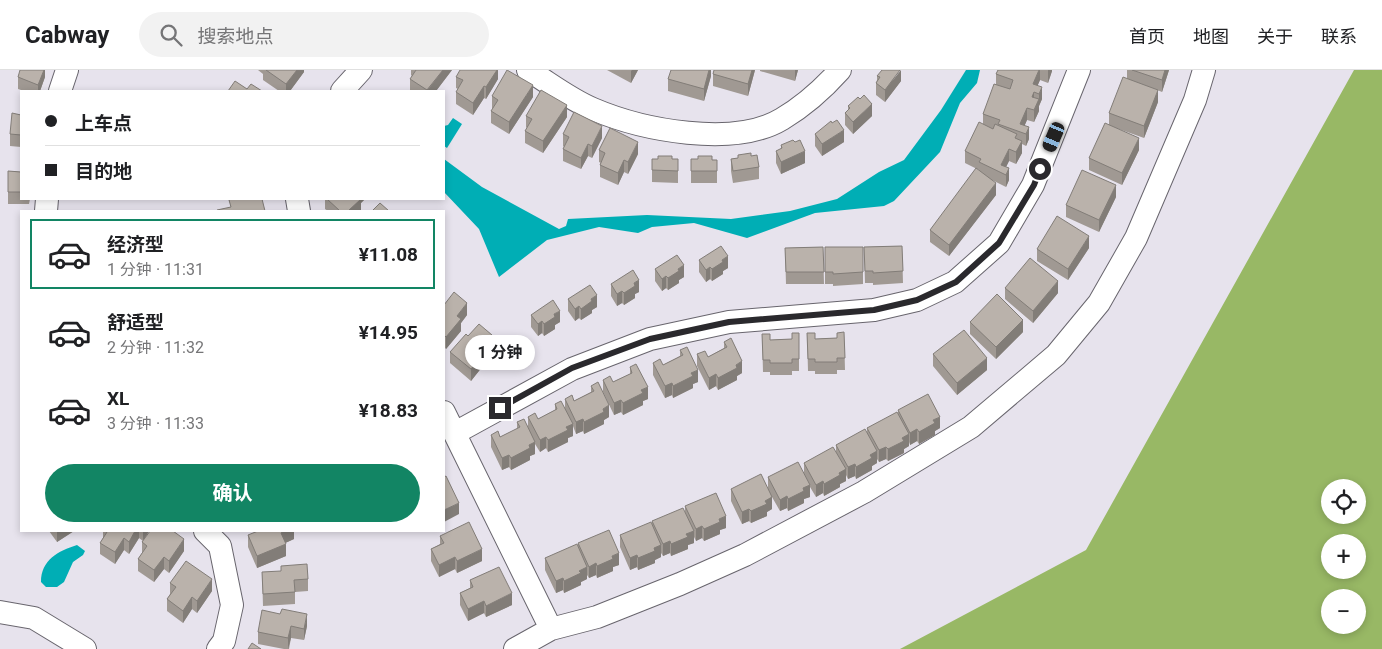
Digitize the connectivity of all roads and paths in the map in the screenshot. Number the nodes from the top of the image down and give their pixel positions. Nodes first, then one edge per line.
1 (67, 70) edge
2 (361, 70) edge
3 (528, 70) edge
4 (840, 70) edge
5 (1079, 70) edge
6 (1204, 70) edge
7 (60, 90) edge
8 (343, 90) edge
9 (445, 414) edge
10 (454, 432) junction
11 (207, 532) edge
12 (0, 612) edge
13 (550, 629) junction
14 (85, 649) edge
15 (218, 649) edge
16 (515, 649) edge

1 - 7 street
2 - 8 street
3 - 4 street
5 - 10 street
6 - 13 street
9 - 10 street
10 - 13 street
11 - 15 street
12 - 14 street
13 - 16 street

